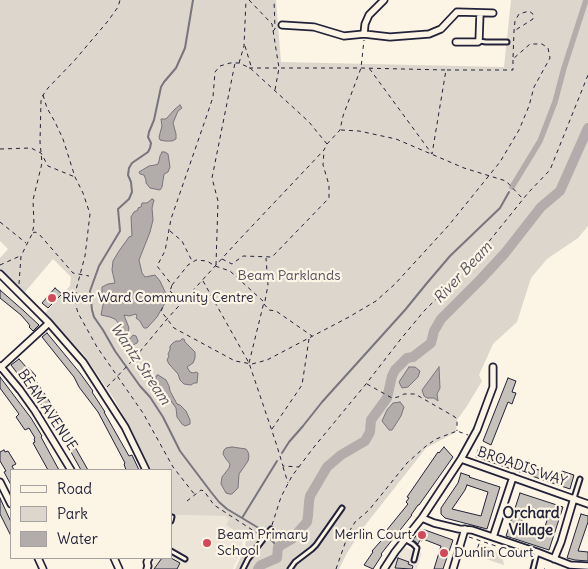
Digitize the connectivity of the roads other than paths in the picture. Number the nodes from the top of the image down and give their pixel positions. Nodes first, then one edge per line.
1 (381, 1) edge
2 (480, 13) junction
3 (493, 13) dead end
4 (282, 25) dead end
5 (364, 34) junction
6 (479, 41) junction
7 (456, 42) dead end
8 (507, 42) dead end
9 (0, 274) edge
10 (50, 322) junction
11 (0, 367) edge
12 (493, 367) dead end
13 (461, 459) junction
14 (70, 469) edge
15 (146, 469) edge
16 (513, 477) junction
17 (580, 479) dead end
18 (0, 482) edge
19 (574, 498) junction
20 (10, 502) edge
21 (588, 504) edge
22 (342, 508) dead end
23 (422, 518) junction
24 (271, 529) road end
25 (465, 532) junction
26 (492, 537) junction
27 (405, 540) junction
28 (172, 552) edge
29 (537, 552) junction
30 (185, 559) dead end
31 (554, 559) junction
32 (148, 560) edge
33 (414, 560) dead end
34 (588, 566) edge
35 (146, 569) edge
36 (243, 569) edge
37 (290, 569) edge
38 (384, 569) edge
39 (452, 569) edge
40 (533, 569) edge

1 - 5 street
2 - 3 street
2 - 5 street
2 - 6 street
4 - 5 street
6 - 7 street
6 - 8 lane
9 - 10 street
10 - 11 street
10 - 15 street
11 - 14 street, BEAM AVENUE
12 - 13 street
13 - 16 street, BROADIS WAY
13 - 23 street
16 - 19 street, BROADIS WAY
16 - 26 street
17 - 19 lane
18 - 20 street
19 - 21 street, BROADIS WAY
19 - 31 street
22 - 37 lane
23 - 25 street
23 - 27 street
24 - 36 lane
25 - 26 street
25 - 39 street
26 - 29 street
27 - 33 lane
27 - 38 street
28 - 30 lane
29 - 31 street
29 - 40 lane
31 - 34 street
32 - 35 street

